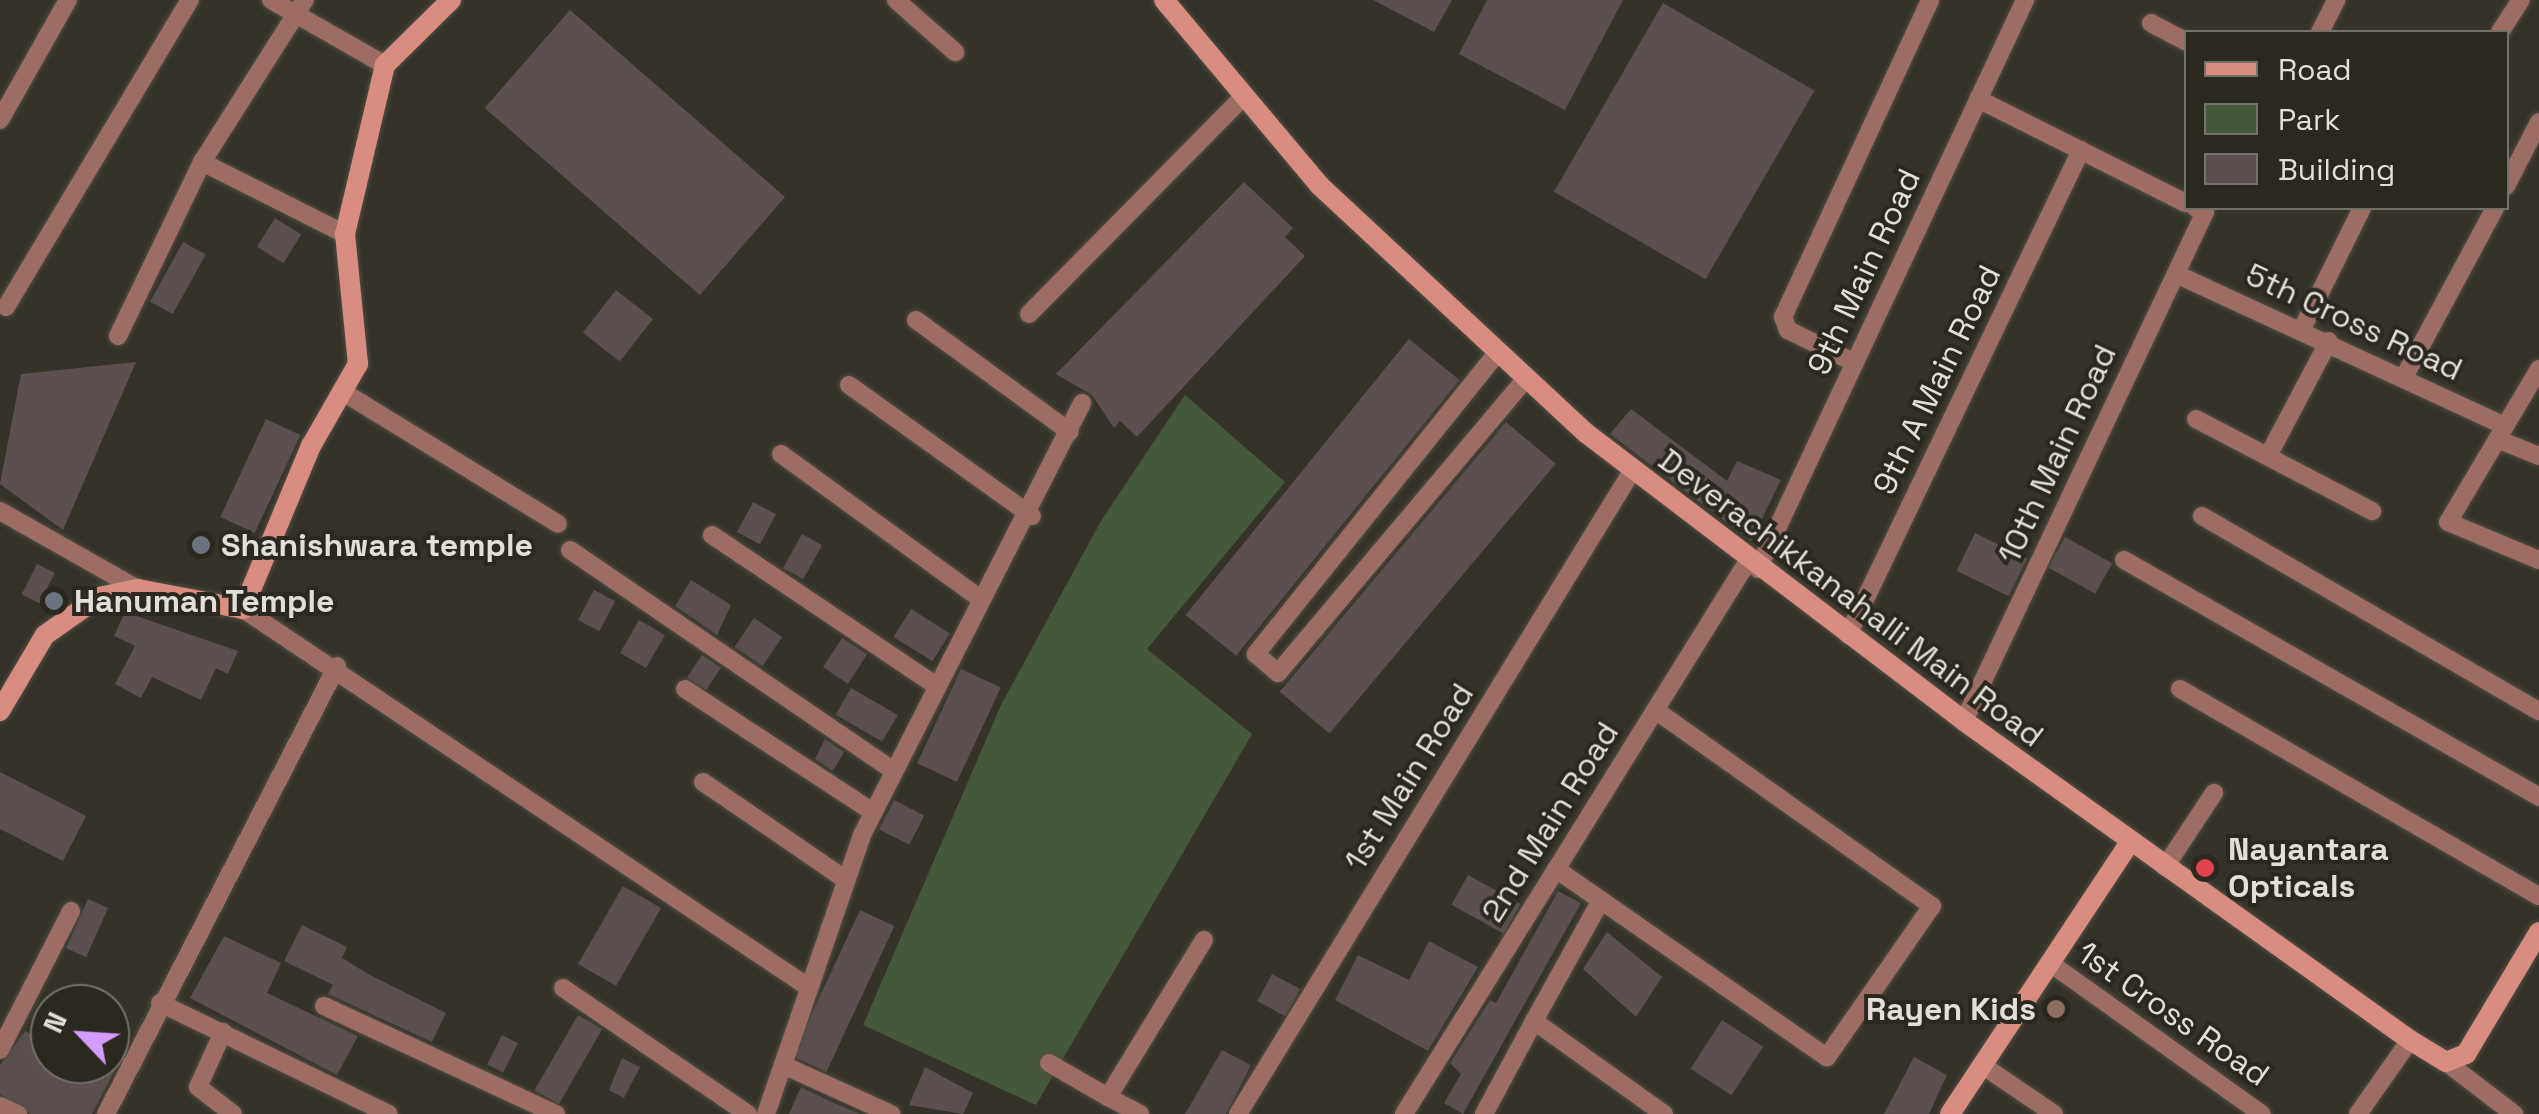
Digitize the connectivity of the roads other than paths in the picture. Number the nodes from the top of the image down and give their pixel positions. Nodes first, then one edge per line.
1 (68, 0) edge
2 (190, 0) edge
3 (272, 0) edge
4 (451, 0) edge
5 (896, 0) edge
6 (1164, 0) edge
7 (1930, 0) edge
8 (2025, 0) edge
9 (2336, 0) edge
10 (2521, 0) edge
11 (300, 8) edge
12 (2151, 23) dead end
13 (2321, 30) edge
14 (2501, 30) edge
15 (2184, 41) edge
16 (955, 52) dead end
17 (385, 65) junction
18 (1242, 98) junction
19 (1978, 99) junction
20 (0, 120) edge
21 (2539, 122) edge
22 (2081, 150) junction
23 (202, 162) junction
24 (2509, 180) edge
25 (2184, 202) edge
26 (2200, 210) edge
27 (2361, 210) edge
28 (2494, 210) edge
29 (345, 234) junction
30 (2176, 274) junction
31 (6, 307) dead end
32 (1029, 314) dead end
33 (916, 320) dead end
34 (2302, 329) junction
35 (118, 336) dead end
36 (2329, 341) junction
37 (1498, 352) junction
38 (1855, 363) junction
39 (2539, 370) edge
40 (2404, 377) junction
41 (1526, 379) junction
42 (849, 385) dead end
43 (343, 392) junction
44 (1082, 403) dead end
45 (2196, 418) dead end
46 (1070, 432) junction
47 (2501, 433) junction
48 (781, 454) dead end
49 (2268, 456) junction
50 (2539, 456) edge
51 (1632, 471) junction
52 (0, 511) edge
53 (2372, 511) dead end
54 (1032, 516) junction
55 (2202, 516) dead end
56 (558, 524) dead end
57 (712, 535) dead end
58 (570, 550) dead end
59 (2124, 560) dead end
60 (2539, 560) edge
61 (1753, 565) junction
62 (138, 588) junction
63 (982, 600) junction
64 (243, 609) junction
65 (1848, 635) junction
66 (337, 666) junction
67 (934, 684) junction
68 (2180, 689) dead end
69 (685, 690) dead end
70 (1655, 710) junction
71 (0, 711) edge
72 (2539, 712) edge
73 (1964, 721) junction
74 (893, 770) junction
75 (703, 782) dead end
76 (2214, 794) dead end
77 (2539, 797) edge
78 (873, 812) junction
79 (2130, 842) junction
80 (2166, 867) junction
81 (1556, 869) junction
82 (846, 880) junction
83 (2538, 891) edge
84 (1601, 900) junction
85 (70, 911) dead end
86 (2539, 932) edge
87 (1204, 940) dead end
88 (2050, 963) junction
89 (808, 987) junction
90 (563, 988) dead end
91 (160, 1003) junction
92 (324, 1006) dead end
93 (1534, 1021) junction
94 (223, 1032) junction
95 (2410, 1040) junction
96 (0, 1050) edge
97 (2446, 1062) junction
98 (1049, 1063) dead end
99 (1982, 1065) junction
100 (783, 1066) junction
101 (1108, 1096) junction
102 (0, 1106) edge
103 (2487, 1106) edge
104 (18, 1114) edge
105 (106, 1114) edge
106 (233, 1114) edge
107 (388, 1114) edge
108 (556, 1114) edge
109 (748, 1114) edge
110 (766, 1114) edge
111 (891, 1114) edge
112 (1140, 1114) edge
113 (1238, 1114) edge
114 (1404, 1114) edge
115 (1484, 1114) edge
116 (1664, 1114) edge
117 (1950, 1114) edge
118 (2054, 1114) edge
119 (2262, 1114) edge
120 (2358, 1114) edge
121 (2514, 1114) edge

1 - 20 street
2 - 31 street
3 - 11 street
4 - 17 street
5 - 16 street
6 - 18 street, Deverachikkanahalli Main Road
7 - 38 street
8 - 19 street, 9th Main Road
9 - 13 street
10 - 14 street
11 - 17 street
11 - 23 street
12 - 15 street
17 - 29 street
18 - 32 street
18 - 37 street, Deverachikkanahalli Main Road
19 - 22 street
19 - 38 street, 9th Main Road
21 - 24 street
22 - 25 street
22 - 65 street, 9th A Main Road
23 - 29 street
23 - 35 street
26 - 30 street, 10th Main Road
27 - 34 street
28 - 40 street
29 - 43 street
30 - 34 street, 5th Cross Road
30 - 73 street, 10th Main Road
33 - 46 street
34 - 36 street, 5th Cross Road
36 - 40 street, 5th Cross Road
36 - 49 street
37 - 41 street, Deverachikkanahalli Main Road
37 - 41 street
38 - 61 street, 9th Main Road
39 - 47 street
40 - 47 street, 5th Cross Road
41 - 51 street, Deverachikkanahalli Main Road
42 - 54 street
43 - 56 street
43 - 64 street
44 - 46 street
45 - 49 street
46 - 54 street
47 - 50 street, 5th Cross Road
47 - 60 street
48 - 63 street
49 - 53 street
51 - 61 street, Deverachikkanahalli Main Road
51 - 113 street, 1st Main Road
52 - 62 street
54 - 63 street
55 - 72 street
57 - 67 street
58 - 74 street
59 - 77 street
61 - 65 street, Deverachikkanahalli Main Road
61 - 70 street, 2nd Main Road
62 - 64 street
62 - 71 street
63 - 67 street
64 - 66 street
65 - 73 street, Deverachikkanahalli Main Road
66 - 89 street
66 - 91 street
67 - 74 street
68 - 83 street
69 - 78 street
70 - 81 street, 2nd Main Road
70 - 84 street
73 - 79 street, Deverachikkanahalli Main Road
74 - 78 street
75 - 82 street
76 - 80 street
78 - 82 street
79 - 80 street, Deverachikkanahalli Main Road
79 - 88 street
80 - 95 street, Deverachikkanahalli Main Road
81 - 84 street
81 - 114 street, 2nd Main Road
82 - 89 street
84 - 93 street
85 - 96 street
86 - 97 street
87 - 101 street
88 - 99 street
88 - 119 street, 1st Cross Road
89 - 100 street
90 - 109 street
91 - 94 street
91 - 105 street
92 - 108 street
93 - 115 street
93 - 116 street
94 - 106 street
94 - 107 street
95 - 97 street, Deverachikkanahalli Main Road
95 - 120 street
97 - 103 street
98 - 101 street
99 - 117 street
99 - 118 street
100 - 110 street
100 - 111 street
101 - 112 street
102 - 104 street
103 - 121 street

